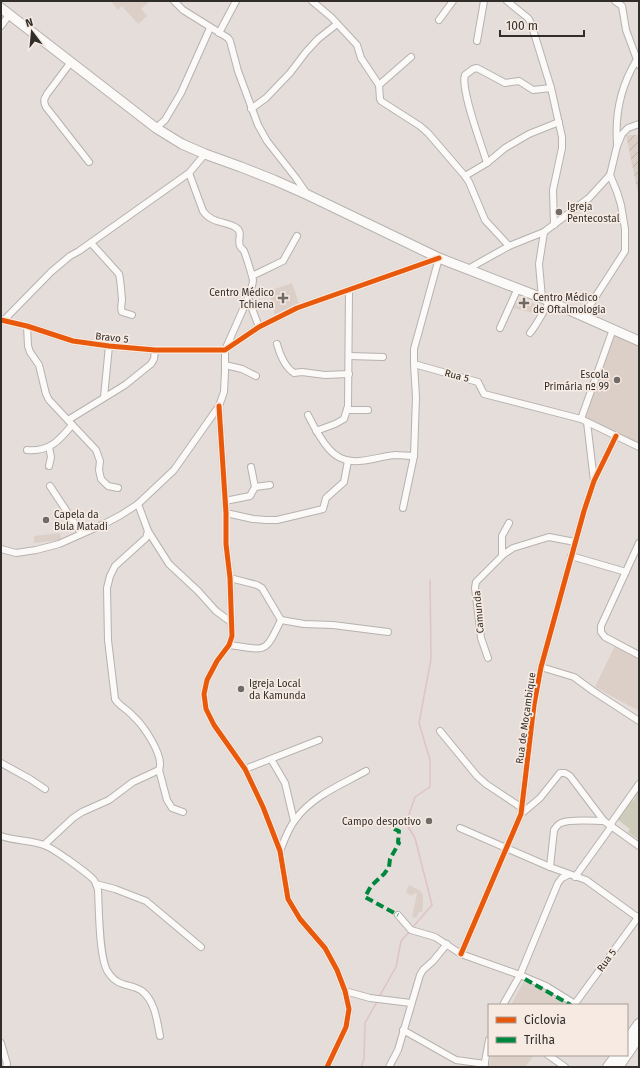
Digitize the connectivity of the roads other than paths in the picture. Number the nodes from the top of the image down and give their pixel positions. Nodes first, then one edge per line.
1 (174, 1) edge
2 (236, 1) edge
3 (312, 1) edge
4 (453, 1) edge
5 (484, 1) edge
6 (507, 1) edge
7 (615, 1) edge
8 (623, 3) edge
9 (1, 8) edge
10 (9, 15) junction
11 (439, 20) dead end
12 (337, 24) junction
13 (1, 26) edge
14 (210, 28) junction
15 (219, 33) junction
16 (477, 41) dead end
17 (411, 57) dead end
18 (71, 62) junction
19 (638, 63) edge
20 (379, 85) junction
21 (551, 88) junction
22 (251, 108) junction
23 (559, 122) junction
24 (639, 124) edge
25 (156, 128) junction
26 (617, 146) junction
27 (205, 154) junction
28 (89, 162) dead end
29 (487, 162) junction
30 (189, 173) junction
31 (610, 175) junction
32 (465, 176) junction
33 (308, 195) junction
34 (554, 225) junction
35 (544, 232) junction
36 (298, 236) dead end
37 (91, 243) junction
38 (509, 246) junction
39 (439, 258) junction
40 (468, 269) junction
41 (252, 276) junction
42 (518, 288) junction
43 (349, 291) junction
44 (248, 298) junction
45 (546, 300) junction
46 (132, 315) dead end
47 (583, 316) junction
48 (2, 320) edge
49 (27, 326) junction
50 (259, 327) junction
51 (500, 328) dead end
52 (613, 329) junction
53 (530, 333) dead end
54 (639, 341) edge
55 (277, 344) dead end
56 (109, 346) junction
57 (155, 350) junction
58 (225, 350) junction
59 (349, 356) junction
60 (383, 357) dead end
61 (414, 364) junction
62 (225, 365) junction
63 (349, 374) junction
64 (256, 376) dead end
65 (104, 397) junction
66 (219, 406) junction
67 (347, 410) junction
68 (368, 410) dead end
69 (308, 416) dead end
70 (581, 419) junction
71 (70, 422) junction
72 (587, 422) junction
73 (316, 431) junction
74 (616, 436) junction
75 (49, 447) junction
76 (639, 447) edge
77 (27, 450) dead end
78 (414, 456) junction
79 (348, 461) junction
80 (49, 466) dead end
81 (251, 467) dead end
82 (594, 481) junction
83 (270, 485) dead end
84 (50, 486) dead end
85 (255, 487) junction
86 (118, 488) dead end
87 (225, 501) junction
88 (138, 504) junction
89 (403, 508) dead end
90 (226, 513) junction
91 (509, 523) dead end
92 (148, 531) junction
93 (81, 533) junction
94 (575, 542) junction
95 (639, 543) edge
96 (1, 549) edge
97 (502, 555) junction
98 (571, 556) junction
99 (626, 572) junction
100 (230, 578) junction
101 (281, 620) junction
102 (231, 622) junction
103 (388, 632) dead end
104 (229, 645) junction
105 (639, 655) edge
106 (488, 658) dead end
107 (541, 666) junction
108 (639, 721) edge
109 (440, 731) dead end
110 (319, 740) dead end
111 (272, 759) junction
112 (1, 763) edge
113 (245, 769) junction
114 (159, 770) junction
115 (366, 771) dead end
116 (639, 784) edge
117 (45, 789) dead end
118 (521, 811) junction
119 (183, 812) dead end
120 (294, 821) junction
121 (604, 821) junction
122 (611, 827) junction
123 (460, 828) dead end
124 (1, 836) edge
125 (44, 845) junction
126 (639, 846) edge
127 (507, 848) junction
128 (280, 851) junction
129 (550, 868) junction
130 (568, 874) junction
131 (575, 877) junction
132 (96, 884) junction
133 (398, 915) dead end
134 (638, 916) edge
135 (447, 944) junction
136 (201, 947) dead end
137 (461, 954) junction
138 (520, 975) junction
139 (345, 990) junction
140 (411, 1003) junction
141 (503, 1004) edge
142 (573, 1004) edge
143 (575, 1004) edge
144 (639, 1024) edge
145 (403, 1030) junction
146 (160, 1036) dead end
147 (639, 1036) edge
148 (628, 1040) edge
149 (1, 1042) edge
150 (488, 1045) edge
151 (628, 1051) edge
152 (549, 1056) edge
153 (616, 1056) edge
154 (625, 1056) edge
155 (484, 1066) edge
156 (6, 1067) edge
157 (327, 1067) edge
158 (389, 1067) edge
159 (565, 1067) edge
160 (608, 1067) edge
161 (618, 1067) edge

1 - 14 street
2 - 15 street
3 - 12 street
4 - 11 street
5 - 16 street
6 - 21 street
7 - 8 street
8 - 19 street
9 - 10 main road
10 - 13 street
10 - 18 main road
12 - 20 street
12 - 22 street
14 - 15 street
14 - 25 street
15 - 22 street
17 - 20 street
18 - 25 main road
18 - 28 street
19 - 26 street
20 - 32 street
21 - 23 street
21 - 29 street
22 - 33 street
23 - 29 street
23 - 34 street
24 - 26 street
25 - 27 main road
26 - 31 street
27 - 30 street
27 - 33 main road
29 - 32 street
30 - 37 street
30 - 41 street
31 - 34 street
31 - 47 street
32 - 38 street
33 - 39 main road
34 - 35 street
35 - 38 street
35 - 45 street
36 - 41 street
37 - 46 street
37 - 48 street
38 - 40 street
39 - 40 main road
39 - 43 street
39 - 61 street
40 - 42 main road
41 - 44 street
42 - 45 main road
42 - 51 street
43 - 50 street
43 - 59 street
44 - 50 street
44 - 58 street
45 - 47 main road
45 - 53 street
47 - 52 main road
48 - 49 street, Bravo 5
49 - 56 street, Bravo 5
49 - 71 street
50 - 58 street
52 - 54 main road
52 - 70 street
55 - 63 street
56 - 57 street, Bravo 5
56 - 65 street
57 - 58 street, Bravo 5
57 - 65 street
58 - 62 street
59 - 60 street
59 - 63 street
61 - 70 street, Rua 5
61 - 78 street
62 - 64 street
62 - 66 street
63 - 67 street
65 - 71 street
66 - 87 street
66 - 88 street
67 - 68 street
67 - 73 street
69 - 73 street
70 - 72 street, Rua 5
71 - 75 street
71 - 86 street
72 - 74 street, Rua 5
72 - 82 street
73 - 79 street
74 - 76 street, Rua 5
74 - 82 street, Rua de Moçambique
75 - 77 street
75 - 80 street
78 - 79 street
78 - 89 street
79 - 90 street
81 - 85 street
82 - 94 street, Rua de Moçambique
83 - 85 street
84 - 93 street
85 - 87 street
87 - 90 street
88 - 92 street
88 - 93 street
90 - 100 street
91 - 97 street
92 - 102 street
92 - 114 street
93 - 96 street
94 - 97 street, Camunda
94 - 98 street, Rua de Moçambique
95 - 99 street
97 - 106 street, Camunda
98 - 99 street
98 - 107 street, Rua de Moçambique
99 - 105 street
100 - 101 street
100 - 102 street
101 - 103 street
101 - 104 street
102 - 104 street
104 - 113 street
107 - 108 street
107 - 118 street, Rua de Moçambique
109 - 118 street
110 - 111 street
111 - 113 street
111 - 120 street
112 - 117 street
113 - 128 street
114 - 119 street
114 - 125 street
115 - 120 street
116 - 122 street
118 - 121 street
118 - 127 street, Rua de Moçambique
120 - 128 street
121 - 122 street
121 - 129 street
122 - 126 street
122 - 131 street
123 - 127 street
124 - 125 street
125 - 132 street
127 - 129 street
127 - 137 street, Rua de Moçambique
128 - 139 street
129 - 130 street
130 - 131 street
130 - 138 street
131 - 134 street
132 - 136 street
132 - 146 street
133 - 135 street
134 - 143 street, Rua 5
135 - 137 street
135 - 140 street
137 - 138 street
138 - 141 street
138 - 142 street
139 - 140 street
139 - 157 street
140 - 145 street
144 - 148 main road
145 - 155 street
145 - 158 street
147 - 151 main road
149 - 156 street
150 - 155 street
152 - 159 street
153 - 160 main road
154 - 161 main road

